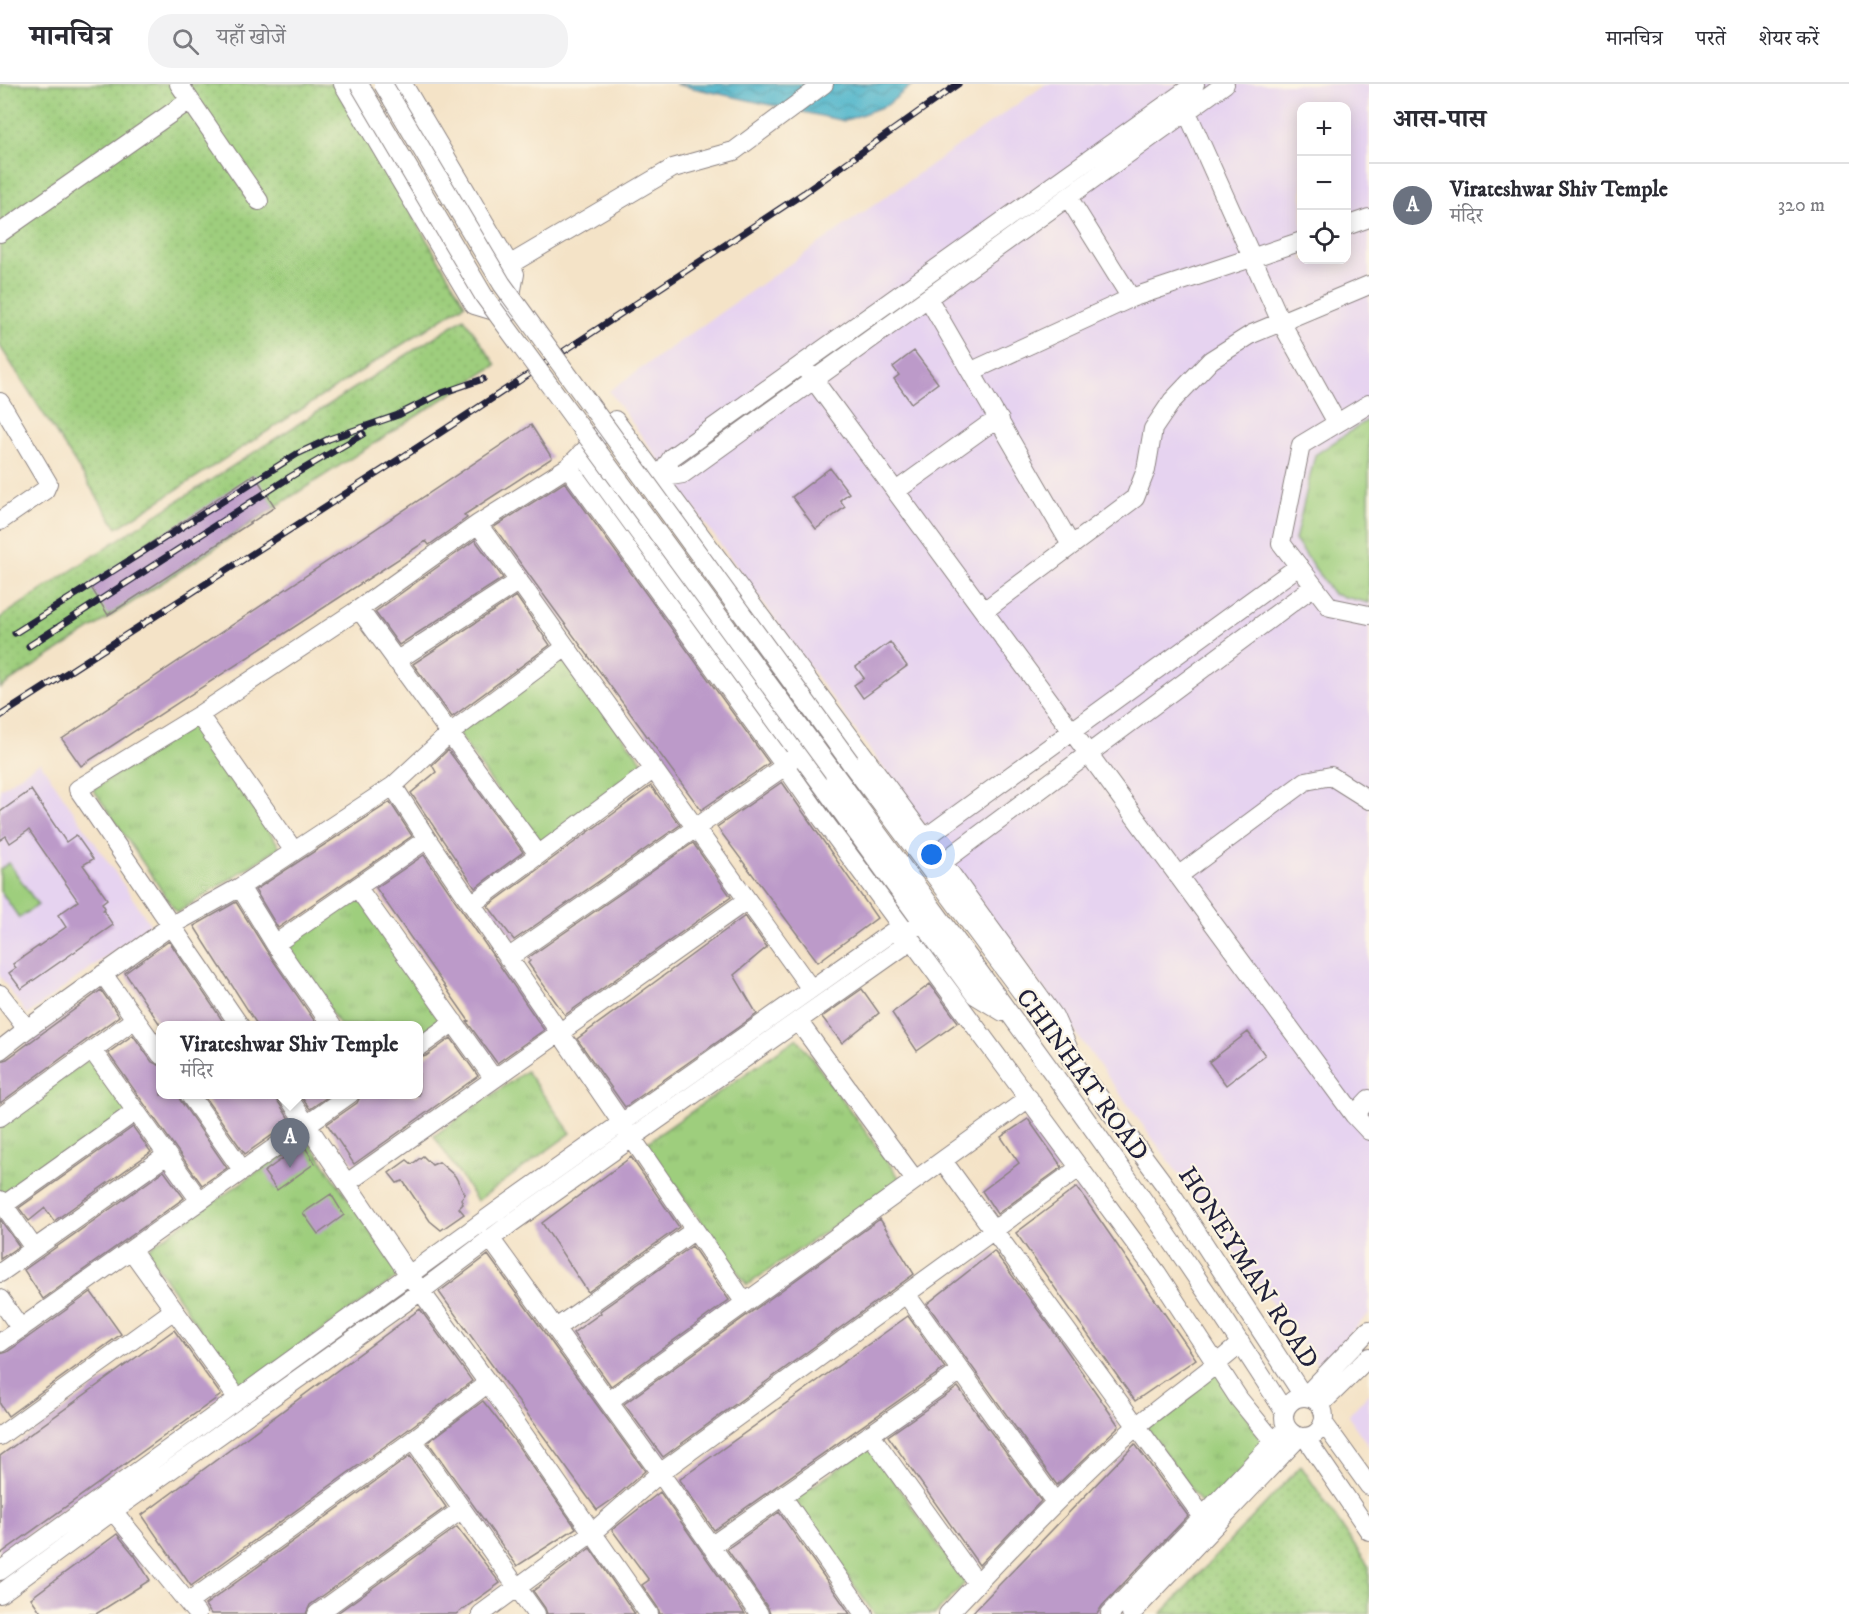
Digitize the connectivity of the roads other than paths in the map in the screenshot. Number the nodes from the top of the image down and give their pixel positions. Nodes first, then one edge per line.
1 (179, 84) edge
2 (343, 84) edge
3 (359, 84) edge
4 (383, 84) edge
5 (403, 84) edge
6 (824, 84) edge
7 (1194, 84) edge
8 (1225, 84) edge
9 (190, 100) junction
10 (1183, 103) junction
11 (1068, 197) junction
12 (260, 201) dead end
13 (1369, 218) edge
14 (1351, 225) edge
15 (0, 233) edge
16 (1297, 243) edge
17 (1251, 257) junction
18 (509, 265) junction
19 (1369, 285) edge
20 (928, 298) junction
21 (1131, 298) junction
22 (1281, 322) junction
23 (802, 364) junction
24 (972, 371) junction
25 (814, 380) junction
26 (0, 402) edge
27 (1369, 404) edge
28 (1000, 420) junction
29 (1337, 423) junction
30 (581, 453) junction
31 (568, 467) junction
32 (659, 478) junction
33 (896, 491) junction
34 (0, 521) edge
35 (478, 524) junction
36 (1071, 545) junction
37 (1299, 566) junction
38 (519, 581) junction
39 (1314, 586) junction
40 (359, 609) junction
41 (984, 611) junction
42 (1369, 615) edge
43 (566, 647) junction
44 (396, 661) junction
45 (199, 715) junction
46 (1072, 731) junction
47 (450, 733) junction
48 (799, 753) junction
49 (1089, 754) junction
50 (785, 766) junction
51 (654, 770) junction
52 (393, 786) junction
53 (1369, 800) edge
54 (695, 828) junction
55 (926, 838) junction
56 (427, 839) junction
57 (294, 851) junction
58 (538, 854) junction
59 (943, 862) junction
60 (1178, 876) junction
61 (240, 887) junction
62 (357, 887) junction
63 (747, 900) junction
64 (472, 904) junction
65 (922, 922) junction
66 (172, 925) junction
67 (907, 933) junction
68 (275, 944) junction
69 (508, 958) junction
70 (103, 974) junction
71 (811, 989) junction
72 (0, 993) edge
73 (975, 995) junction
74 (1010, 1016) junction
75 (135, 1019) junction
76 (237, 1021) edge
77 (329, 1021) edge
78 (798, 1021) junction
79 (454, 1022) junction
80 (972, 1022) junction
81 (27, 1029) junction
82 (559, 1033) junction
83 (423, 1044) edge
84 (156, 1048) edge
85 (0, 1050) edge
86 (92, 1050) junction
87 (1077, 1068) junction
88 (494, 1079) junction
89 (1029, 1098) junction
90 (192, 1099) edge
91 (289, 1099) edge
92 (345, 1099) edge
93 (1369, 1099) edge
94 (136, 1111) junction
95 (1354, 1115) junction
96 (0, 1117) edge
97 (307, 1125) junction
98 (626, 1131) junction
99 (1369, 1131) edge
100 (167, 1155) junction
101 (943, 1161) junction
102 (1079, 1168) junction
103 (243, 1171) junction
104 (915, 1180) junction
105 (347, 1183) junction
106 (200, 1201) junction
107 (2, 1203) edge
108 (695, 1230) junction
109 (994, 1230) junction
110 (490, 1238) junction
111 (34, 1248) junction
112 (130, 1250) junction
113 (0, 1273) edge
114 (409, 1275) junction
115 (421, 1291) junction
116 (906, 1294) junction
117 (0, 1299) edge
118 (745, 1303) junction
119 (174, 1310) junction
120 (556, 1328) junction
121 (21, 1329) junction
122 (1369, 1330) edge
123 (355, 1338) junction
124 (321, 1339) junction
125 (0, 1343) edge
126 (1241, 1343) junction
127 (1369, 1357) edge
128 (1217, 1365) junction
129 (961, 1371) junction
130 (488, 1383) junction
131 (238, 1399) junction
132 (609, 1401) junction
133 (1316, 1408) junction
134 (1137, 1426) junction
135 (1294, 1428) junction
136 (1, 1432) edge
137 (870, 1434) junction
138 (413, 1440) junction
139 (1279, 1448) junction
140 (660, 1473) junction
141 (1369, 1486) edge
142 (782, 1496) junction
143 (1055, 1502) junction
144 (113, 1510) junction
145 (461, 1510) junction
146 (1203, 1517) junction
147 (1369, 1531) edge
148 (593, 1532) junction
149 (711, 1546) junction
150 (0, 1571) edge
151 (977, 1583) junction
152 (517, 1586) junction
153 (0, 1594) edge
154 (193, 1608) edge
155 (317, 1614) edge
156 (481, 1614) edge
157 (536, 1614) edge
158 (649, 1614) edge
159 (759, 1614) edge
160 (864, 1614) edge
161 (948, 1614) edge
162 (1110, 1614) edge
163 (1131, 1614) edge

1 - 9 street
2 - 18 street
3 - 74 street, CHINHAT ROAD, bridge
4 - 87 street, HONEYMAN ROAD, bridge
5 - 18 street
6 - 18 street
7 - 10 street
8 - 10 street
9 - 12 street
9 - 15 street
10 - 11 street
10 - 17 street
10 - 23 street
11 - 20 street
11 - 21 street
13 - 14 street
16 - 17 street
17 - 21 street
17 - 22 street
19 - 22 street
20 - 24 street
20 - 25 street
21 - 24 street
22 - 29 street
22 - 36 street
23 - 25 street
23 - 32 street
24 - 28 street
25 - 32 street
25 - 33 street
26 - 34 street
27 - 29 street
28 - 33 street
28 - 36 street
29 - 37 street
30 - 31 street
30 - 32 street
30 - 48 street
31 - 35 street
31 - 50 street
32 - 55 street
33 - 41 street
35 - 38 street
35 - 40 street
36 - 41 street
37 - 39 street
37 - 46 street
38 - 43 street
38 - 44 street
39 - 42 street
39 - 49 street
40 - 44 street
40 - 45 street
41 - 46 street
43 - 47 street
43 - 51 street
44 - 47 street
45 - 57 street
45 - 66 street
46 - 49 street
46 - 55 street
47 - 52 street
47 - 58 street
48 - 50 street
48 - 65 street
49 - 59 street
49 - 60 street
50 - 54 street
50 - 67 street
51 - 54 street
51 - 58 street
52 - 56 street
52 - 57 street
53 - 60 street
54 - 63 street
54 - 69 street
55 - 59 street
56 - 62 street
56 - 64 street
57 - 61 street
58 - 64 street
59 - 87 street
60 - 95 street
61 - 66 street
61 - 68 street
62 - 68 street
62 - 79 street
63 - 71 street
63 - 82 street
64 - 69 street
65 - 67 street
65 - 73 street
66 - 70 street
66 - 76 street
67 - 71 street
67 - 78 street
67 - 80 street
68 - 77 street
69 - 82 street
70 - 75 street
70 - 81 street
71 - 98 street
72 - 81 street
73 - 74 street
73 - 80 street
74 - 126 street, CHINHAT ROAD
75 - 84 street
75 - 86 street
78 - 98 street
78 - 104 street
79 - 83 street
79 - 88 street
80 - 89 street
81 - 85 street
82 - 88 street
82 - 98 street
86 - 94 street
86 - 96 street
87 - 133 street, HONEYMAN ROAD
88 - 105 street
89 - 101 street
89 - 102 street
90 - 103 street
91 - 97 street
92 - 97 street
93 - 95 street
94 - 100 street
94 - 107 street
95 - 99 street
97 - 103 street
97 - 105 street
98 - 108 street
98 - 110 street
98 - 114 street
100 - 106 street
100 - 111 street
101 - 104 street
101 - 109 street
102 - 109 street
102 - 128 street
103 - 106 street
104 - 118 street
105 - 114 street
106 - 112 street
107 - 111 street
108 - 118 street
108 - 120 street
109 - 116 street
109 - 134 street
110 - 115 street
110 - 120 street
111 - 113 street
112 - 119 street
112 - 121 street
114 - 115 street
114 - 124 street
115 - 123 street
115 - 130 street
116 - 129 street
116 - 140 street
117 - 121 street
118 - 132 street
119 - 131 street
119 - 136 street
120 - 132 street
121 - 125 street
122 - 133 street
123 - 124 street
123 - 144 street
124 - 131 street
126 - 128 street
126 - 135 street, CHINHAT ROAD
127 - 133 street
128 - 134 street
128 - 139 street
129 - 137 street
129 - 143 street
130 - 138 street
130 - 148 street
131 - 150 street
132 - 140 street
133 - 135 street
133 - 135 street
133 - 141 street, HONEYMAN ROAD
134 - 143 street
134 - 146 street
135 - 139 street
135 - 147 street, CHINHAT ROAD
137 - 142 street
137 - 151 street
138 - 145 street
138 - 154 street
139 - 146 street
139 - 163 street
140 - 148 street
140 - 149 street
142 - 149 street
142 - 160 street
143 - 151 street
144 - 153 street
144 - 154 street
145 - 152 street
145 - 155 street
146 - 162 street
148 - 152 street
148 - 158 street
149 - 159 street
151 - 161 street
152 - 156 street
152 - 157 street

